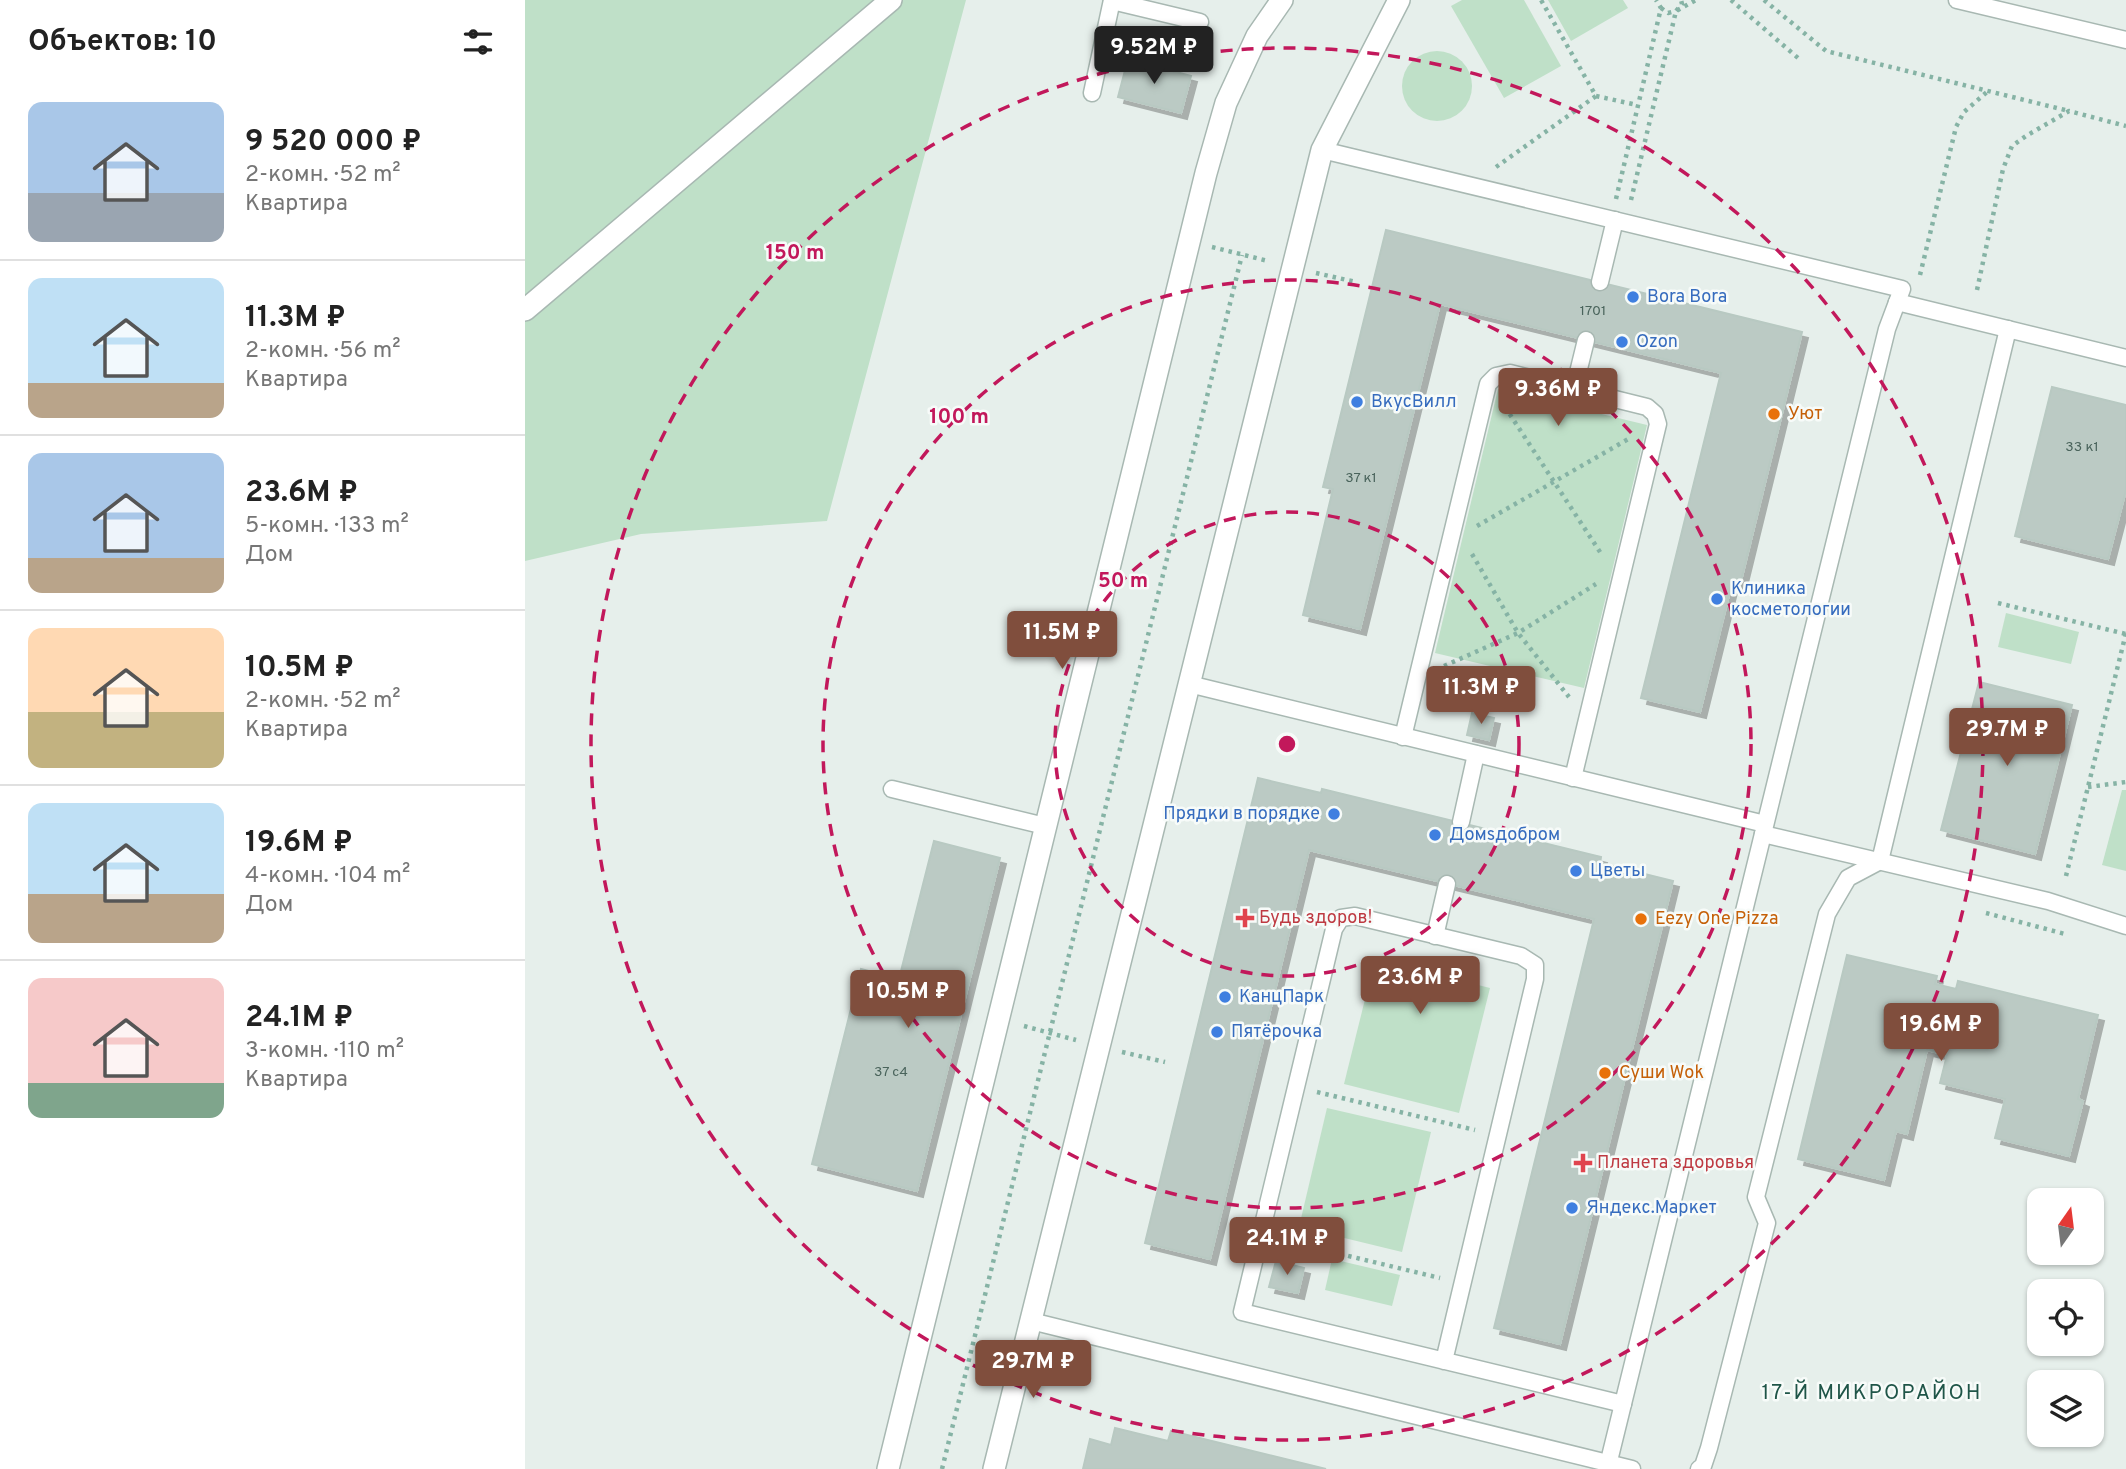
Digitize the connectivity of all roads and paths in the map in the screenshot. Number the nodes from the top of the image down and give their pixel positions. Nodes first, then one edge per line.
1 (891, 0) edge
2 (1112, 0) edge
3 (1282, 0) edge
4 (1399, 0) edge
5 (1541, 0) edge
6 (1658, 0) edge
7 (1681, 0) edge
8 (1696, 0) edge
9 (1731, 0) edge
10 (1765, 0) edge
11 (1957, 0) edge
12 (1661, 8) junction
13 (1676, 11) junction
14 (1200, 22) dead end
15 (2126, 40) edge
16 (1798, 58) dead end
17 (1989, 91) junction
18 (1092, 93) dead end
19 (1596, 96) junction
20 (1637, 105) junction
21 (2070, 111) junction
22 (2126, 126) edge
23 (1322, 150) junction
24 (1491, 170) dead end
25 (1631, 200) dead end
26 (1614, 215) junction
27 (1205, 246) dead end
28 (1242, 255) junction
29 (1272, 262) dead end
30 (1315, 273) dead end
31 (1920, 276) dead end
32 (1356, 282) dead end
33 (1600, 282) dead end
34 (1977, 290) dead end
35 (1897, 302) junction
36 (525, 310) edge
37 (2008, 329) junction
38 (1586, 340) dead end
39 (2126, 358) edge
40 (1496, 376) junction
41 (1574, 389) junction
42 (1655, 414) junction
43 (1555, 482) junction
44 (1457, 534) junction
45 (1618, 573) junction
46 (1998, 603) dead end
47 (1518, 633) junction
48 (2126, 636) edge
49 (1418, 677) junction
50 (1189, 684) junction
51 (1587, 719) junction
52 (1403, 737) junction
53 (1476, 754) junction
54 (1573, 778) junction
55 (2126, 782) edge
56 (2088, 787) junction
57 (892, 789) dead end
58 (1461, 822) dead end
59 (1045, 826) junction
60 (1764, 829) junction
61 (1880, 861) junction
62 (2066, 876) dead end
63 (1447, 884) dead end
64 (2126, 926) edge
65 (1435, 936) junction
66 (1018, 1025) dead end
67 (1049, 1033) junction
68 (1077, 1040) dead end
69 (1121, 1051) dead end
70 (1165, 1062) dead end
71 (1296, 1087) junction
72 (1498, 1135) junction
73 (1261, 1235) junction
74 (1462, 1283) junction
75 (1031, 1321) junction
76 (1444, 1361) junction
77 (1623, 1404) junction
78 (1608, 1466) edge
79 (888, 1469) edge
80 (942, 1469) edge
81 (994, 1469) edge
82 (1632, 1469) edge
83 (1699, 1469) edge

1 - 36 street
2 - 14 lane
2 - 18 lane
3 - 59 street
4 - 23 street
5 - 19 path
6 - 12 path
7 - 13 path
8 - 13 path
9 - 16 path
10 - 17 path
11 - 15 lane
12 - 13 path
12 - 20 path
13 - 25 path
17 - 21 path
17 - 31 path
19 - 20 path
19 - 24 path
20 - 26 path
21 - 22 path
21 - 34 path
23 - 26 lane
23 - 50 street
26 - 33 lane
26 - 35 lane
27 - 28 path
28 - 29 path
28 - 67 path
30 - 32 path
35 - 37 lane
35 - 60 lane
37 - 39 lane
37 - 61 lane
38 - 41 lane
40 - 41 lane
40 - 43 path
40 - 44 lane
41 - 42 lane
42 - 43 path
42 - 45 lane
43 - 44 path
43 - 45 path
44 - 47 path
44 - 49 lane
45 - 47 path
45 - 51 lane
46 - 48 path
47 - 49 path
47 - 51 path
48 - 56 path
49 - 52 lane
50 - 52 lane
50 - 75 street
51 - 54 lane
52 - 53 lane
53 - 54 lane
53 - 58 lane
54 - 60 lane
55 - 56 path
56 - 62 path
57 - 59 lane
59 - 79 street
60 - 61 lane
60 - 77 lane
61 - 64 lane
61 - 83 lane
63 - 65 lane
65 - 71 lane
65 - 72 lane
66 - 67 path
67 - 68 path
67 - 80 path
69 - 70 path
71 - 72 path
71 - 73 lane
72 - 74 lane
73 - 74 path
73 - 76 lane
74 - 76 lane
75 - 78 lane
75 - 81 street
76 - 77 lane
77 - 78 lane
78 - 82 lane

